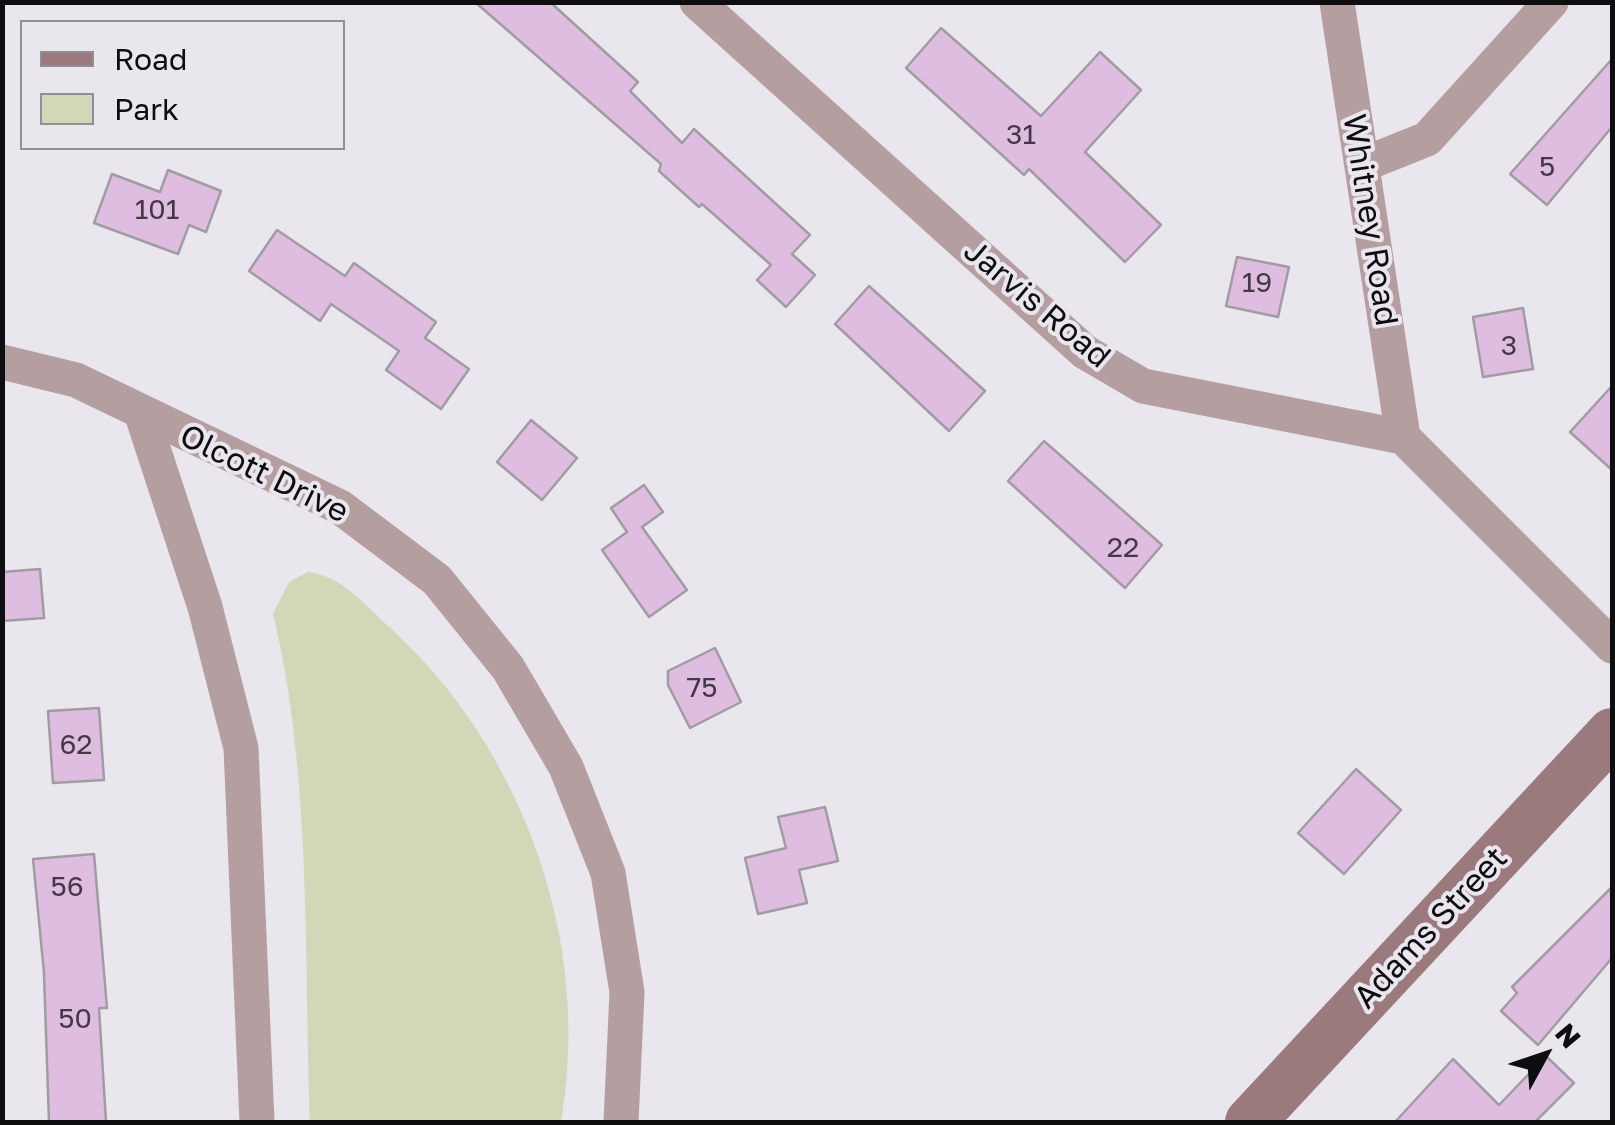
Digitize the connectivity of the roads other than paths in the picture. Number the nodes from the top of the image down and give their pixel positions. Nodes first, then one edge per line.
1 (696, 2) edge
2 (1337, 2) edge
3 (1551, 2) edge
4 (1362, 165) junction
5 (2, 362) edge
6 (142, 415) junction
7 (1402, 437) junction
8 (1612, 646) edge
9 (1612, 733) edge
10 (257, 1122) edge
11 (620, 1122) edge
12 (1250, 1122) edge

1 - 7 street, Jarvis Road
2 - 4 street, Whitney Road
3 - 4 street
4 - 7 street, Whitney Road
5 - 6 street, Olcott Drive
6 - 10 street, Olcott Drive
6 - 11 street, Olcott Drive
7 - 8 street
9 - 12 main road, Adams Street

